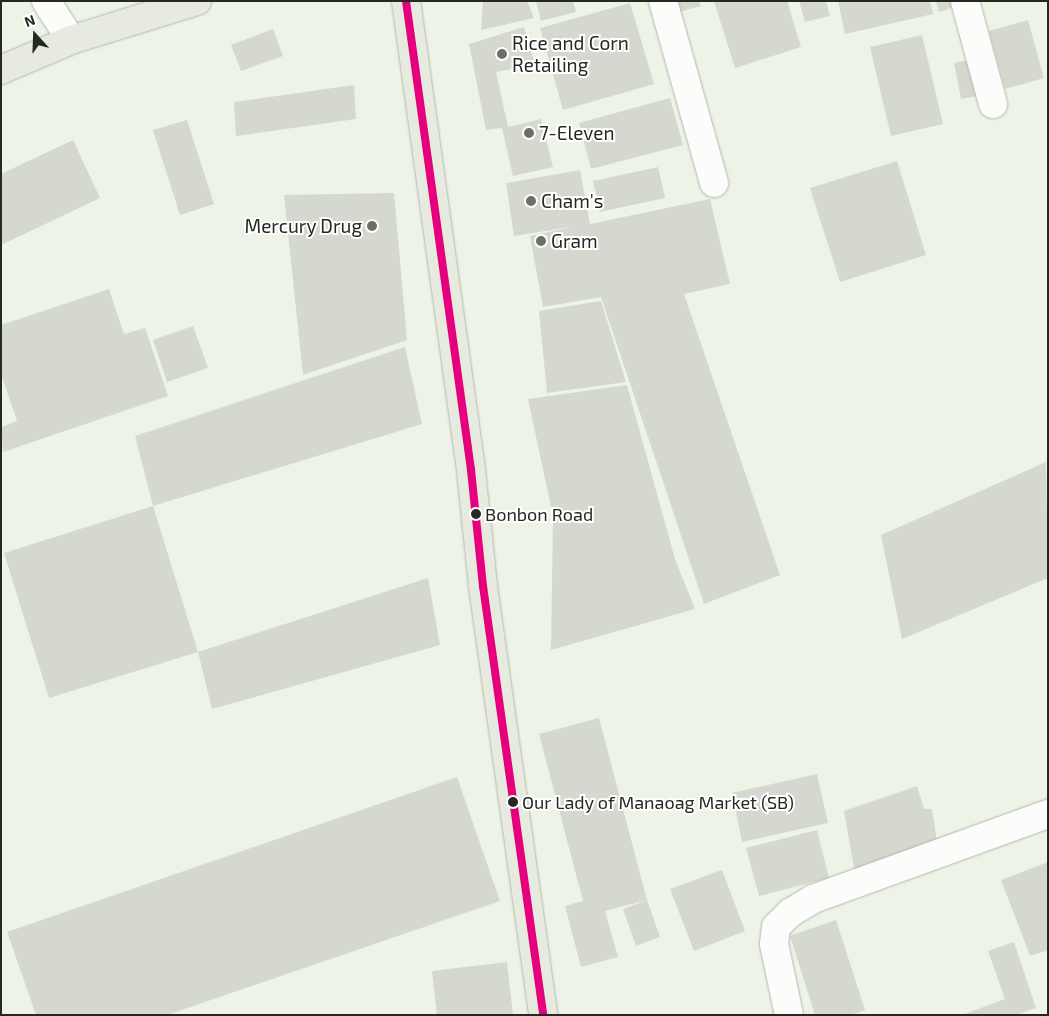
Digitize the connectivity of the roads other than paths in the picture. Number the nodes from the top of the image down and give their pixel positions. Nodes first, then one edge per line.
1 (46, 1) edge
2 (197, 1) edge
3 (406, 1) edge
4 (663, 1) edge
5 (965, 1) edge
6 (71, 40) junction
7 (1, 70) edge
8 (993, 104) dead end
9 (714, 183) dead end
10 (1048, 814) edge
11 (544, 1015) edge
12 (790, 1015) edge

1 - 6 street
2 - 6 main road
3 - 11 main road
4 - 9 street
5 - 8 street
6 - 7 main road
10 - 12 street

